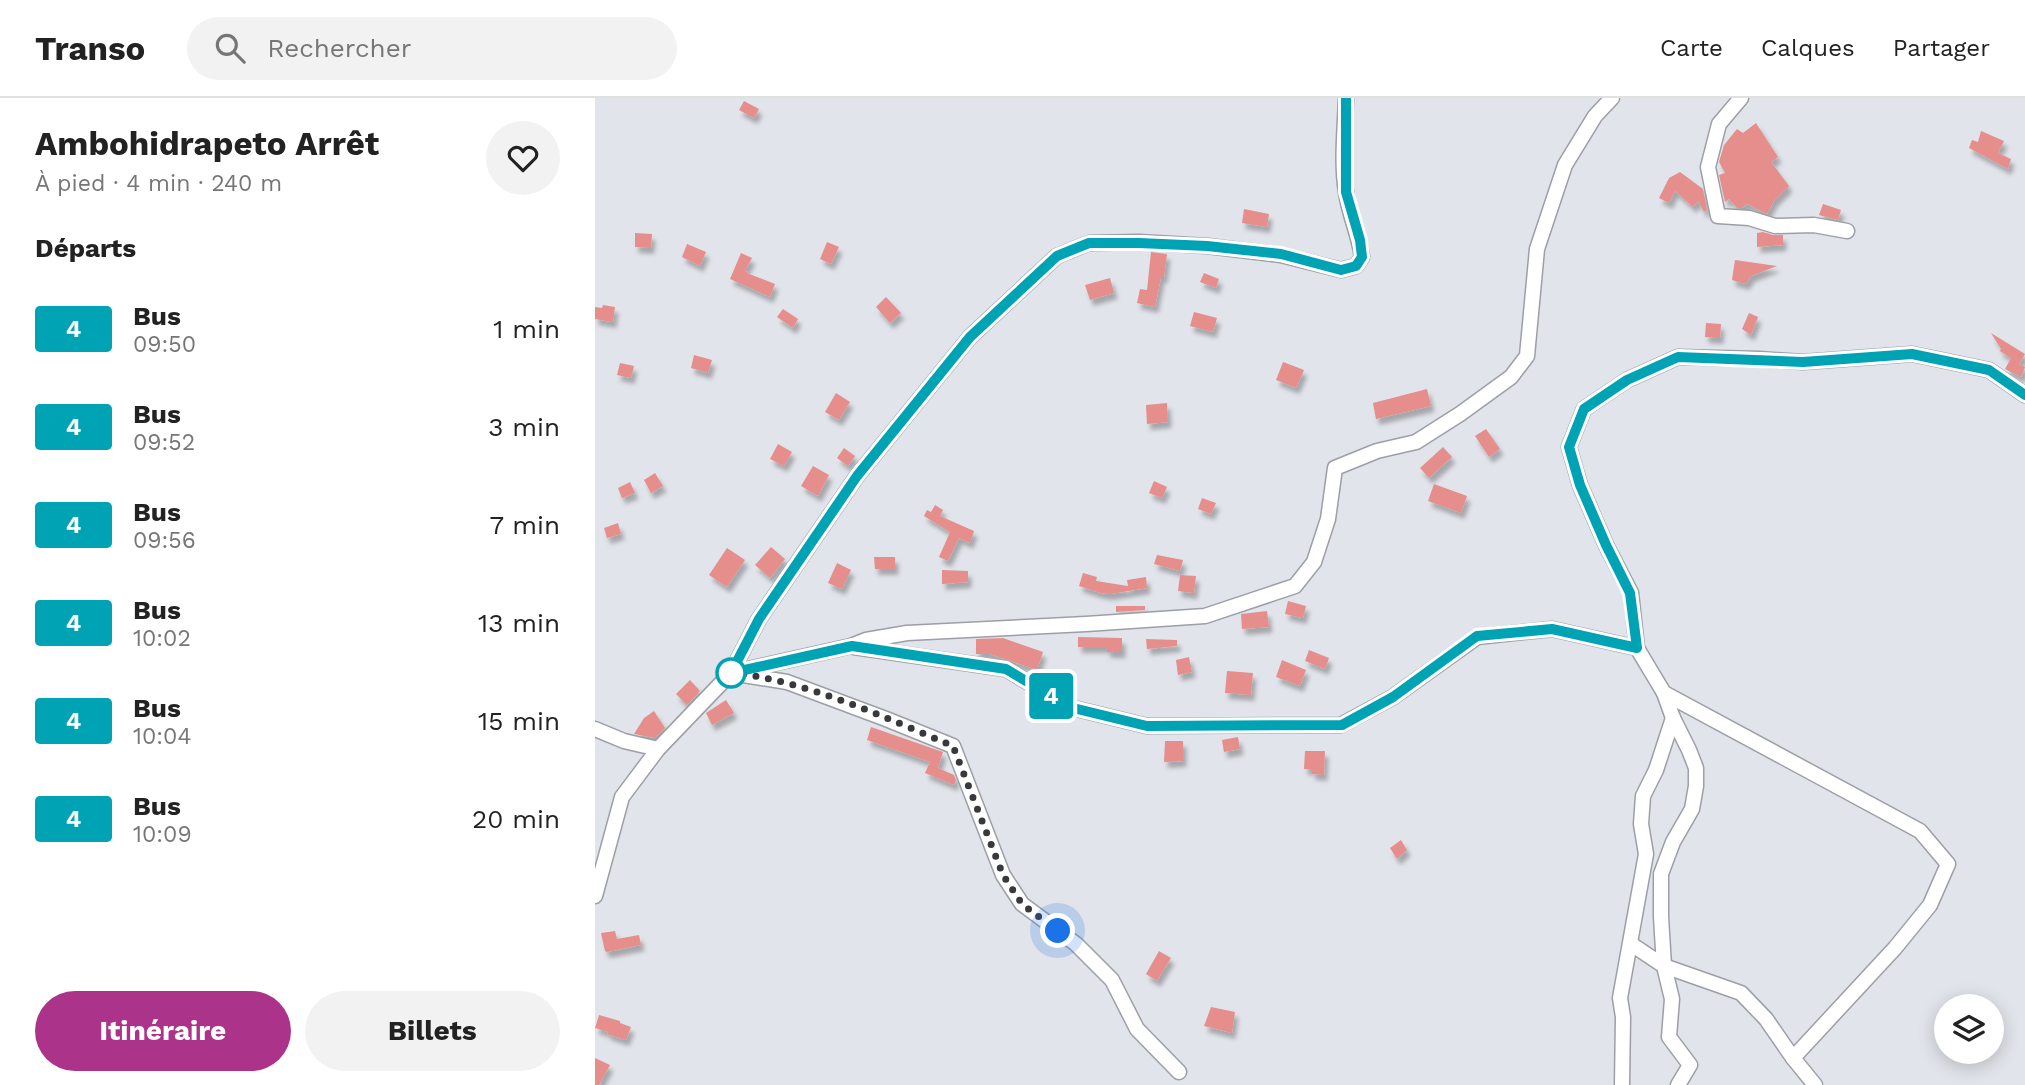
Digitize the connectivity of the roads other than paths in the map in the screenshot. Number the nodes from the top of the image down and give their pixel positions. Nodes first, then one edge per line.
1 (1346, 98) edge
2 (1612, 98) edge
3 (1741, 98) edge
4 (1847, 231) dead end
5 (2025, 395) edge
6 (852, 646) junction
7 (1637, 648) junction
8 (731, 673) junction
9 (1664, 693) junction
10 (1673, 718) junction
11 (595, 729) edge
12 (658, 749) junction
13 (595, 896) edge
14 (1631, 944) junction
15 (1664, 966) junction
16 (1793, 1058) junction
17 (1179, 1072) dead end
18 (1622, 1085) edge
19 (1678, 1085) edge
20 (1815, 1085) edge

1 - 8 street
2 - 6 street
3 - 4 street
5 - 7 street
6 - 7 street
6 - 8 street
7 - 9 street
8 - 12 street
8 - 17 street
9 - 10 street
9 - 16 street
10 - 14 street
10 - 15 street
11 - 12 street
12 - 13 street
14 - 15 street
14 - 18 street
15 - 16 street
15 - 19 street
16 - 20 street

